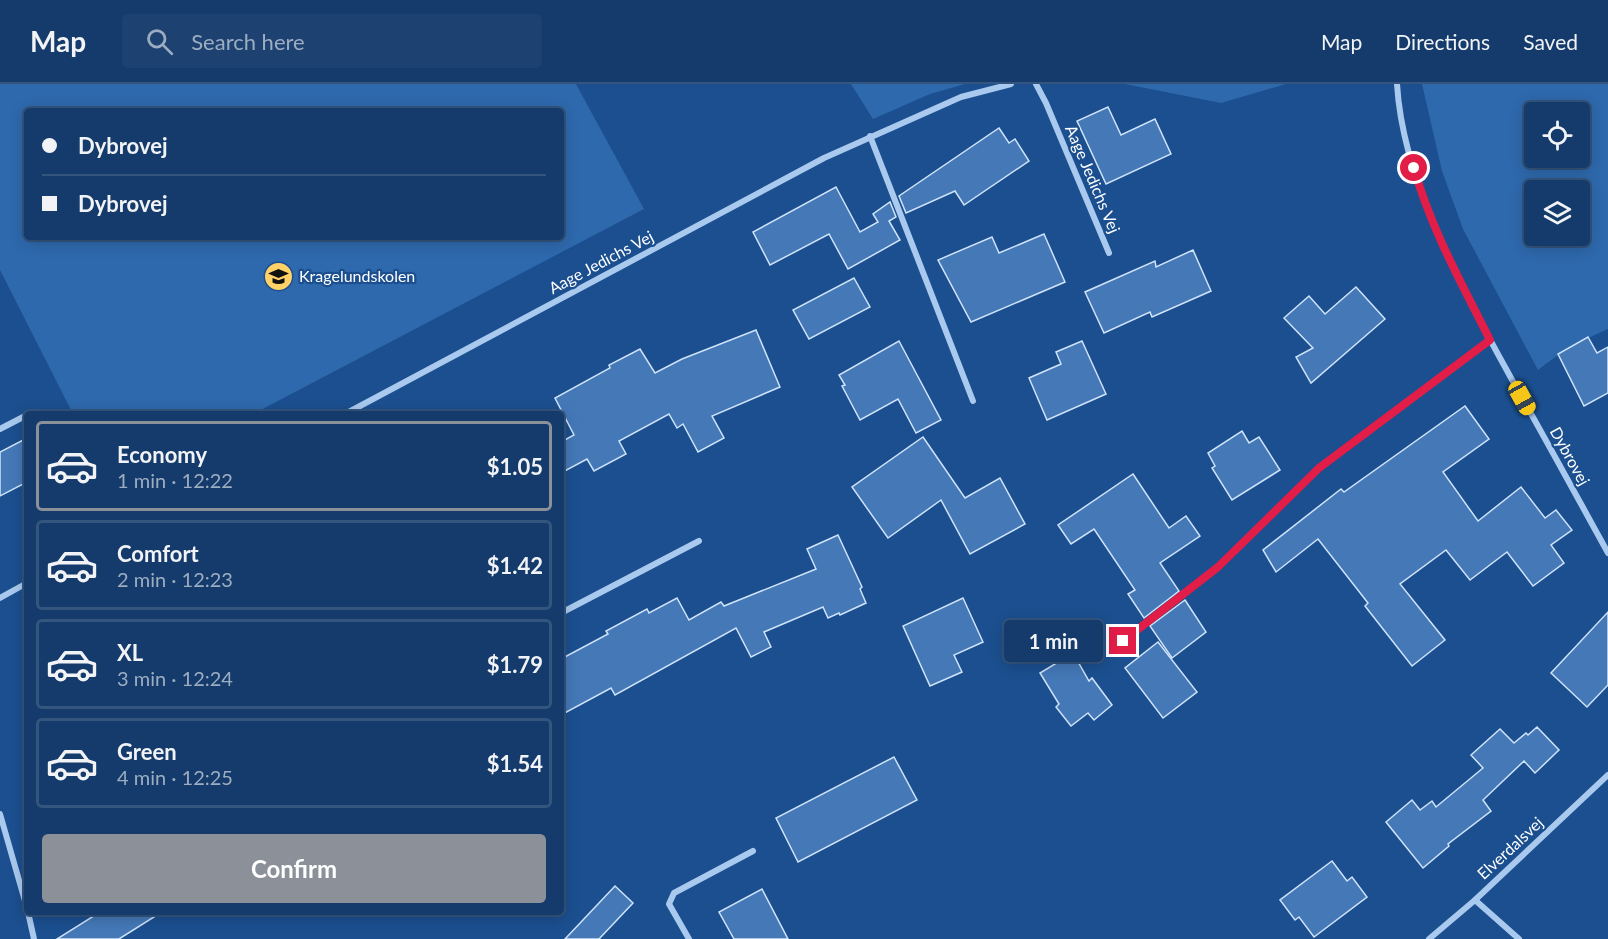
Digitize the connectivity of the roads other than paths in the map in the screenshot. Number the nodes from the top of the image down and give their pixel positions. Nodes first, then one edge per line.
1 (1011, 84) edge
2 (1036, 84) edge
3 (1397, 84) edge
4 (870, 136) junction
5 (1109, 253) dead end
6 (1490, 340) junction
7 (973, 401) dead end
8 (351, 411) edge
9 (24, 416) edge
10 (0, 429) edge
11 (699, 541) dead end
12 (1608, 553) edge
13 (24, 586) edge
14 (0, 598) edge
15 (564, 611) edge
16 (1123, 641) dead end
17 (1608, 776) edge
18 (0, 814) edge
19 (753, 851) dead end
20 (24, 883) edge
21 (1475, 900) junction
22 (28, 915) edge
23 (34, 939) edge
24 (689, 939) edge
25 (1429, 939) edge
26 (1520, 939) edge

1 - 4 street, Aage Jedichs Vej
2 - 5 street, Aage Jedichs Vej
3 - 6 street, Dybrovej
4 - 7 street
4 - 8 street, Aage Jedichs Vej
6 - 12 street, Dybrovej
6 - 16 street
9 - 10 street
11 - 15 street
13 - 14 street
17 - 21 street, Elverdalsvej
18 - 20 street
19 - 24 street
21 - 25 street, Elverdalsvej
21 - 26 street
22 - 23 street

